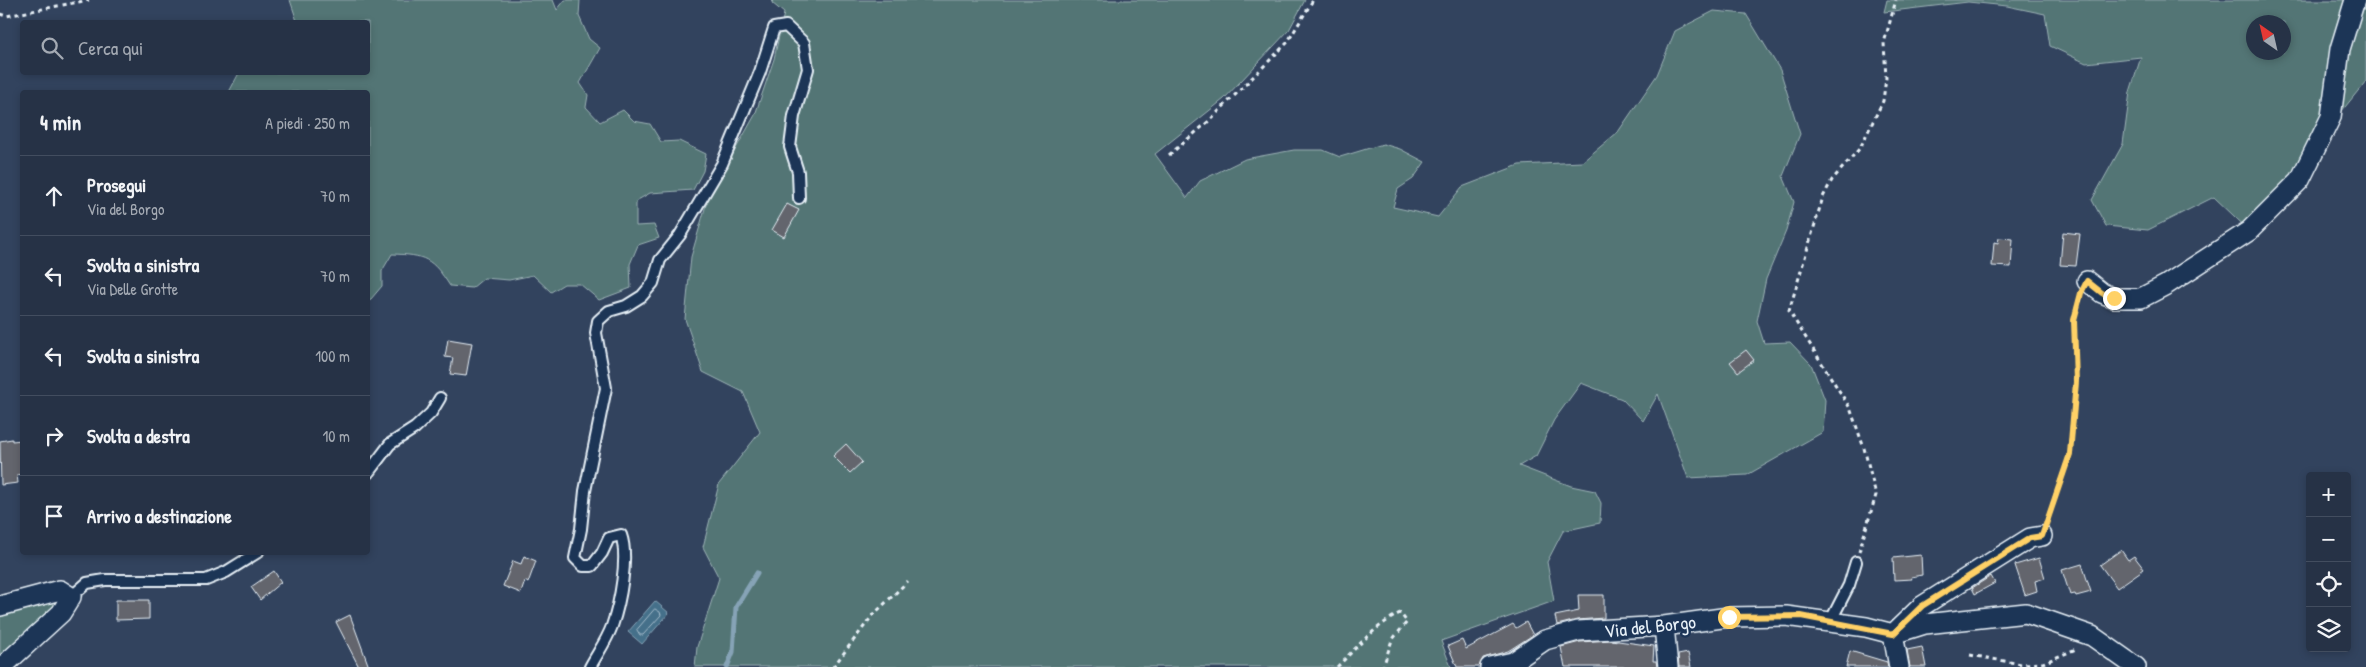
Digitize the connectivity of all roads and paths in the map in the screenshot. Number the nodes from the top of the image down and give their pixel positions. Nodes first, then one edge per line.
1 (89, 0) edge
2 (1312, 0) edge
3 (1896, 0) edge
4 (2355, 0) edge
5 (0, 14) edge
6 (1169, 155) dead end
7 (799, 198) dead end
8 (2087, 281) joint
9 (440, 398) dead end
10 (370, 470) edge
11 (2042, 536) joint
12 (253, 555) edge
13 (1856, 562) joint
14 (908, 582) dead end
15 (71, 596) junction
16 (0, 606) edge
17 (1830, 622) junction
18 (1664, 626) junction
19 (1893, 634) junction
20 (2096, 639) junction
21 (1970, 655) dead end
22 (2, 667) edge
23 (590, 667) edge
24 (833, 667) edge
25 (1338, 667) edge
26 (1383, 667) edge
27 (1490, 667) edge
28 (1668, 667) edge
29 (1899, 667) edge
30 (2136, 667) edge

1 - 5 path
2 - 6 path
3 - 13 path
4 - 8 street
7 - 23 lane
8 - 11 path
9 - 10 lane
11 - 19 street
12 - 15 lane
13 - 17 lane
14 - 24 path
15 - 16 street
15 - 22 street
17 - 18 street, Via del Borgo
17 - 19 street, Via del Borgo
18 - 27 street, Via del Borgo
18 - 28 street
19 - 20 street, Via del Borgo
19 - 29 street
20 - 21 path
20 - 30 street, Via del Borgo
25 - 26 path

